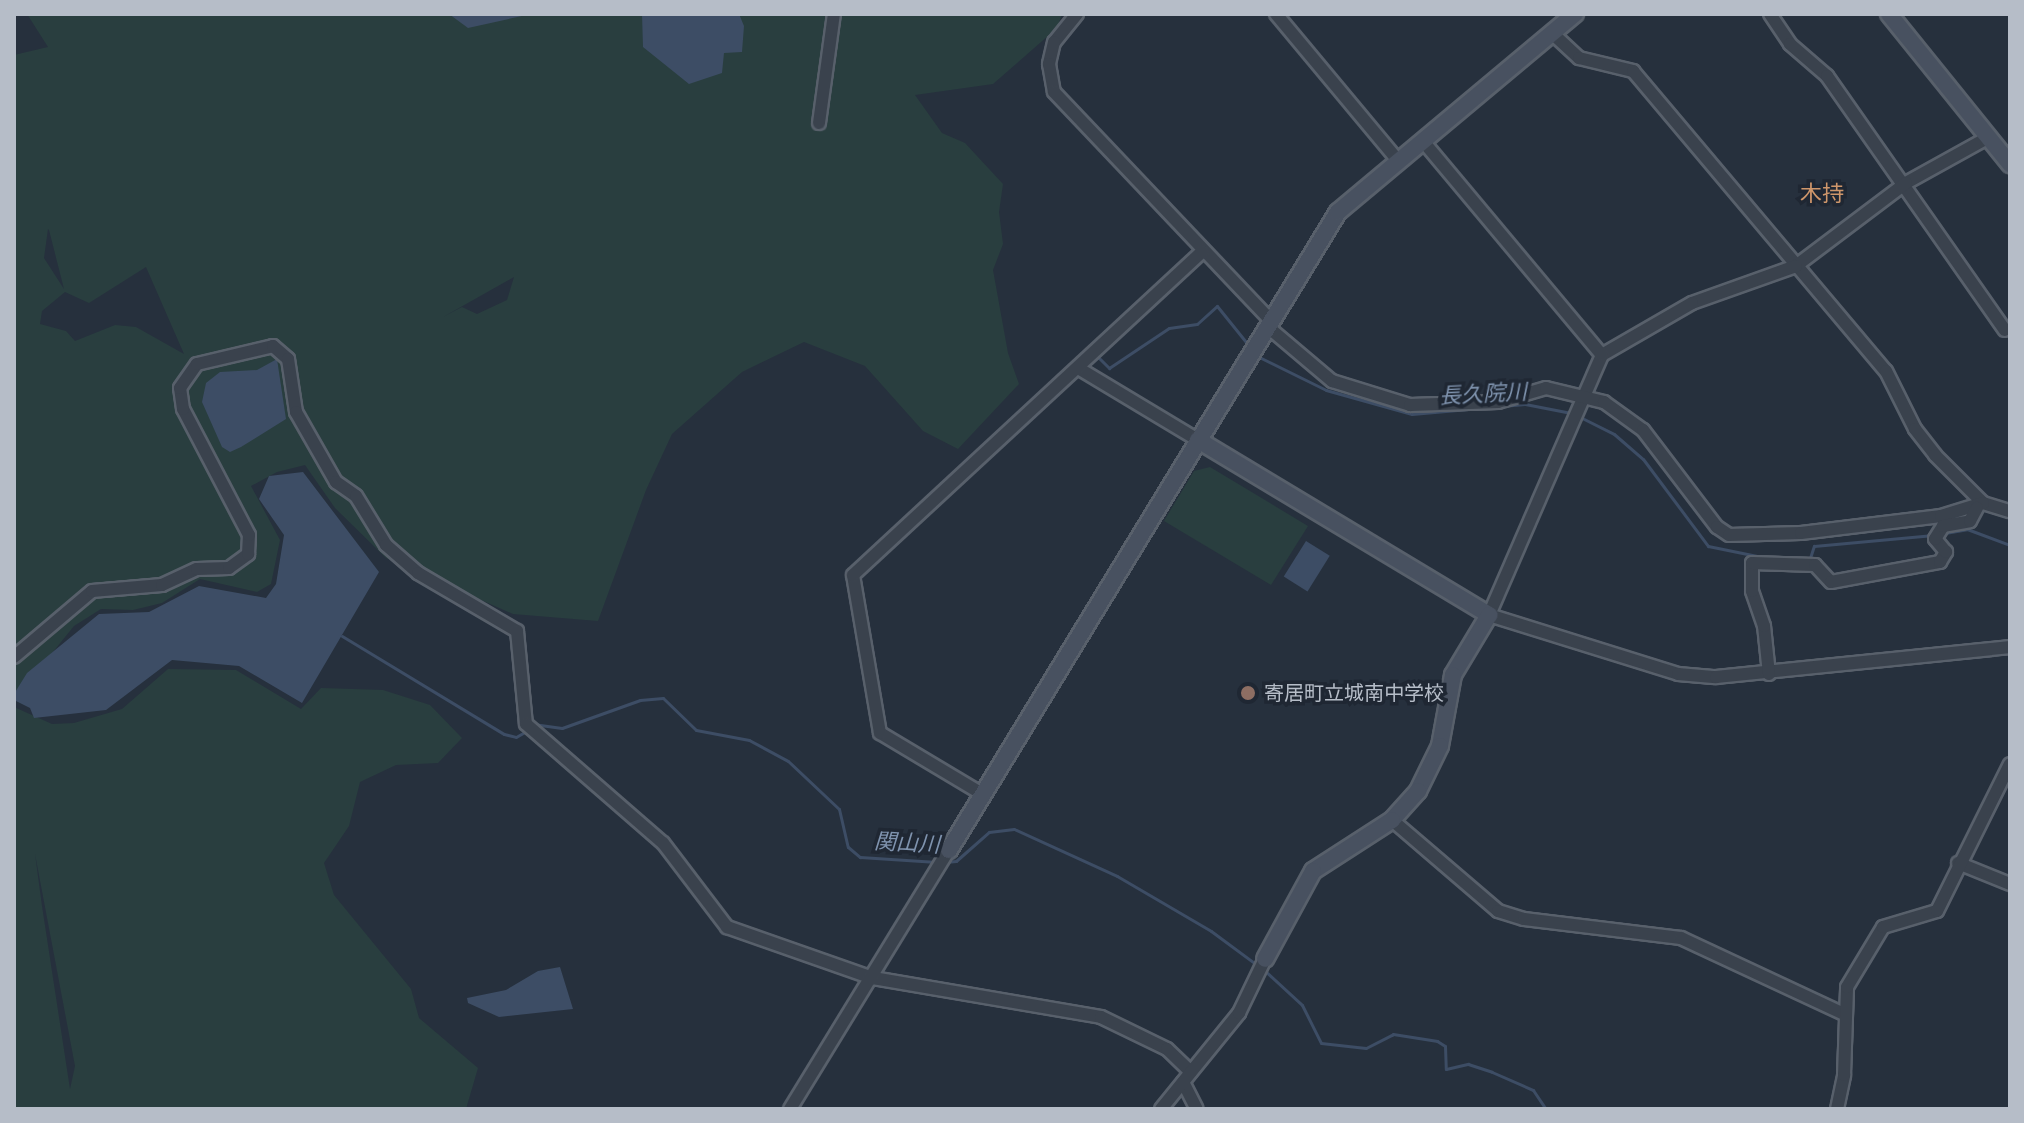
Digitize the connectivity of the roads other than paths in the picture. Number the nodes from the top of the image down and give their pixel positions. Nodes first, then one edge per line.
1 (834, 14) edge
2 (1077, 14) edge
3 (1276, 14) edge
4 (1575, 14) edge
5 (1770, 14) edge
6 (1889, 14) edge
7 (1552, 33) junction
8 (819, 123) dead end
9 (1989, 137) junction
10 (1422, 140) junction
11 (1397, 159) junction
12 (2010, 164) edge
13 (1906, 183) junction
14 (1202, 252) junction
15 (1796, 266) junction
16 (1269, 324) junction
17 (2005, 330) dead end
18 (1602, 355) junction
19 (1078, 368) junction
20 (1583, 396) junction
21 (1198, 440) junction
22 (1980, 506) junction
23 (2010, 511) edge
24 (1489, 615) junction
25 (2010, 647) edge
26 (14, 657) edge
27 (1769, 674) junction
28 (2010, 764) edge
29 (984, 795) junction
30 (1392, 820) junction
31 (949, 850) joint
32 (1958, 863) junction
33 (2010, 884) edge
34 (1265, 959) joint
35 (873, 978) junction
36 (1844, 1014) junction
37 (1187, 1077) junction
38 (790, 1109) edge
39 (1161, 1109) edge
40 (1197, 1109) edge
41 (1837, 1109) edge

1 - 8 street
2 - 14 street
3 - 11 street
4 - 7 street
5 - 13 street
6 - 9 street
7 - 10 street
7 - 15 street
9 - 12 street
9 - 13 street
10 - 11 street
10 - 18 street
11 - 16 street
13 - 15 street
13 - 17 street
14 - 16 street
14 - 19 street
15 - 18 street
15 - 22 street
16 - 20 street
16 - 21 street
18 - 20 street
19 - 21 street
19 - 29 street
20 - 22 street
20 - 24 street
21 - 24 street
21 - 29 street
22 - 23 street
22 - 27 street
24 - 27 street
24 - 30 street
25 - 27 street
26 - 35 street
28 - 32 street
29 - 31 street
30 - 34 street
30 - 36 street
31 - 35 street
32 - 33 street
32 - 36 street
34 - 37 street
35 - 37 street
35 - 38 street
36 - 41 street
37 - 39 street
37 - 40 street

